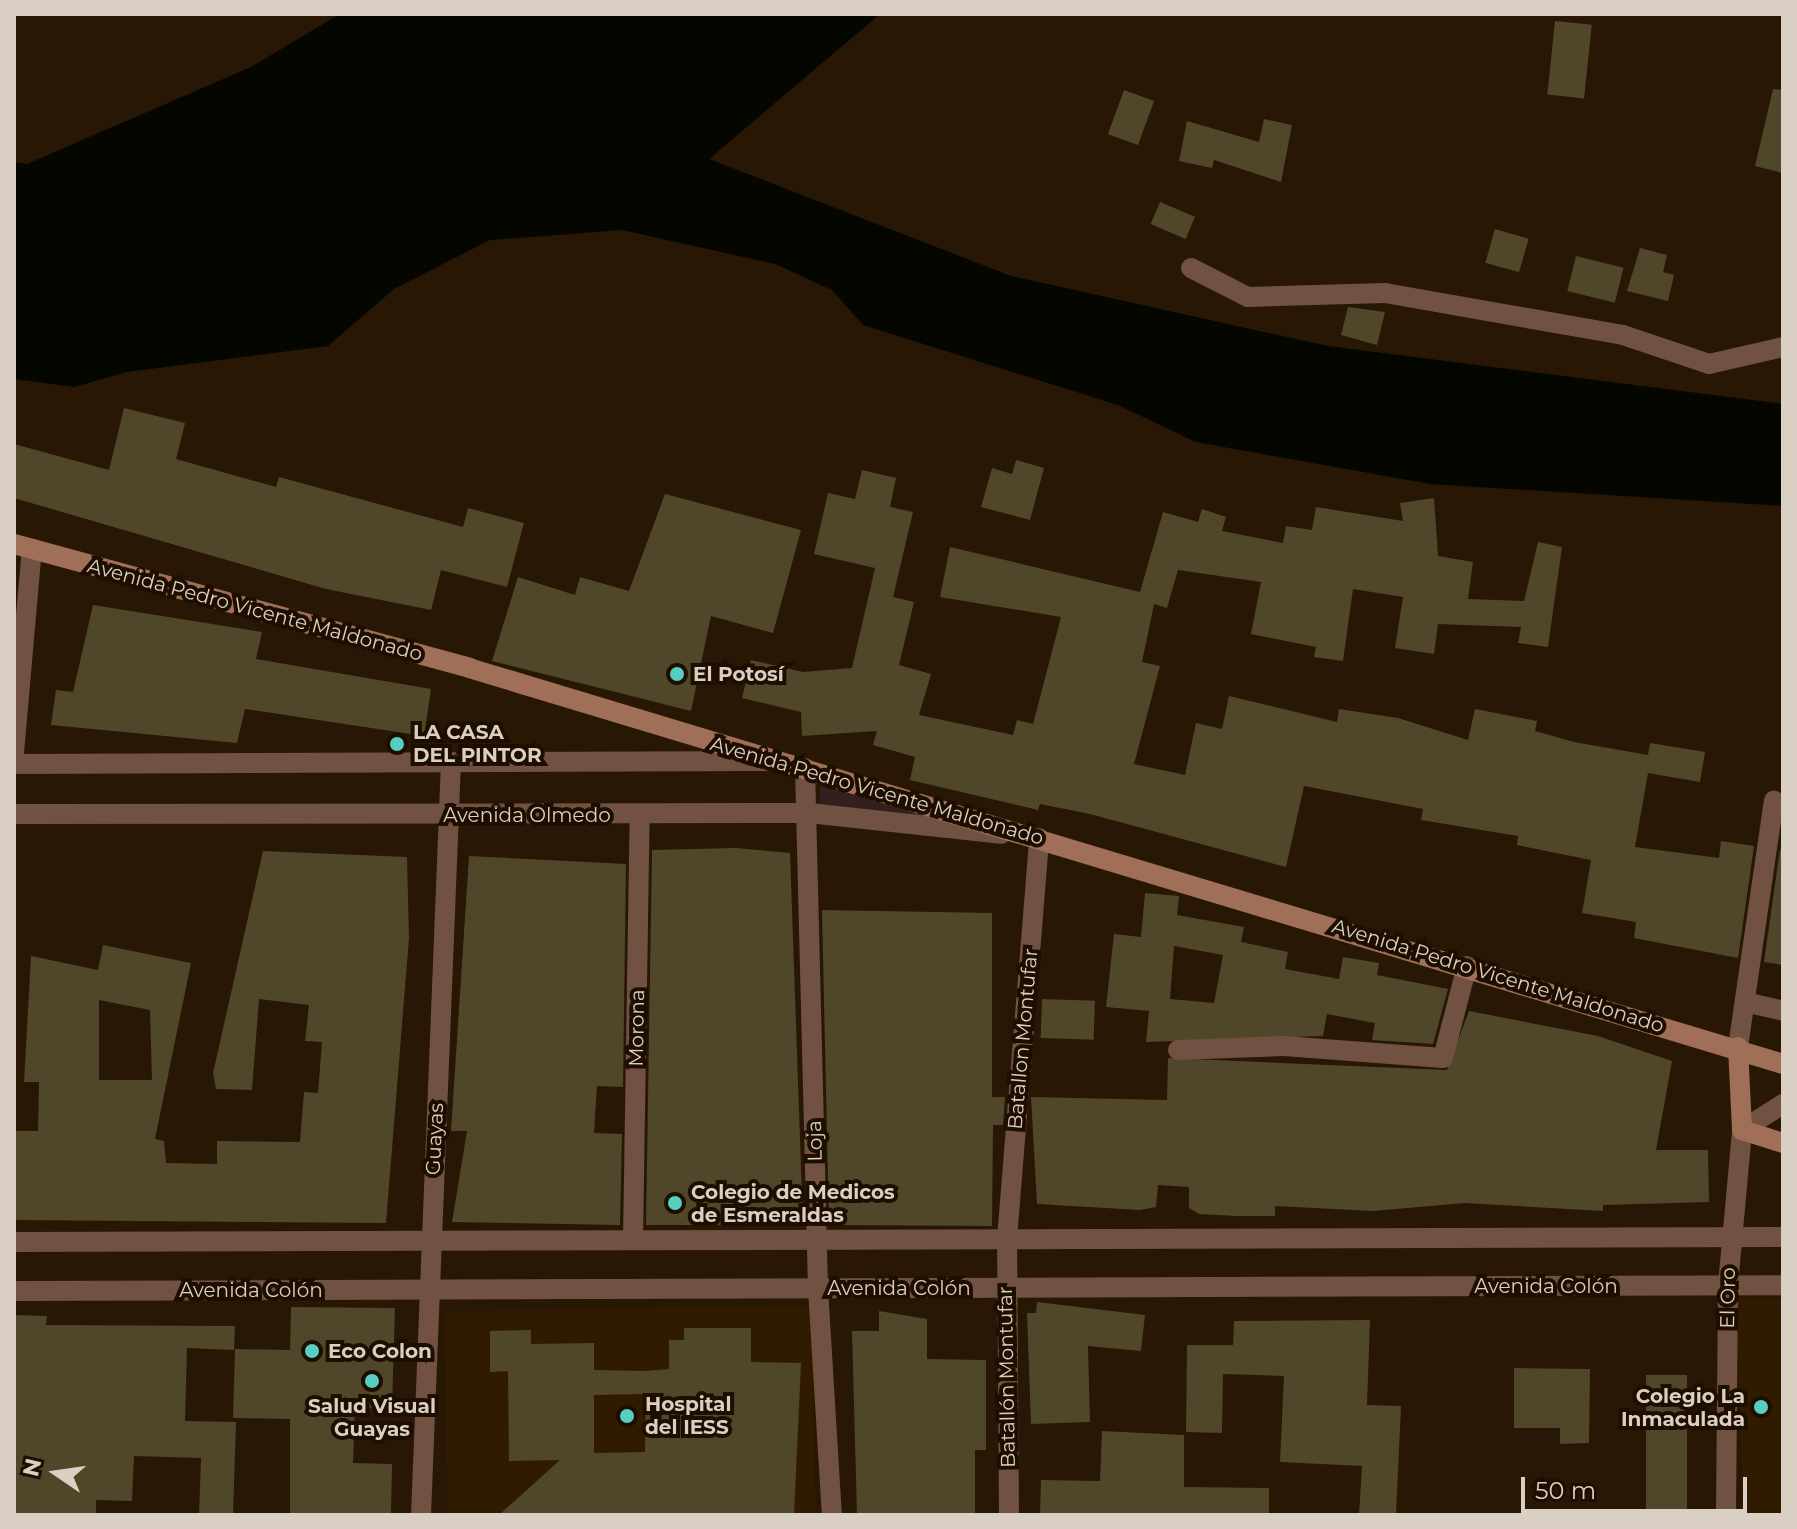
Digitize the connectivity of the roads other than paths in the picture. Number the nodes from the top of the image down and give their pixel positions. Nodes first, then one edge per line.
1 (1191, 268) dead end
2 (1783, 347) edge
3 (23, 547) edge
4 (14, 753) edge
5 (781, 761) junction
6 (451, 763) junction
7 (14, 764) edge
8 (805, 768) junction
9 (1774, 801) dead end
10 (809, 813) junction
11 (14, 814) edge
12 (640, 815) junction
13 (452, 816) junction
14 (1039, 838) junction
15 (1467, 966) junction
16 (1745, 1002) junction
17 (1783, 1011) edge
18 (1738, 1047) junction
19 (1178, 1050) dead end
20 (1783, 1064) edge
21 (1783, 1104) edge
22 (1742, 1130) junction
23 (1783, 1143) edge
24 (1729, 1237) junction
25 (1783, 1237) edge
26 (1007, 1239) junction
27 (633, 1240) junction
28 (817, 1240) junction
29 (429, 1241) junction
30 (14, 1242) edge
31 (1728, 1285) junction
32 (1783, 1285) edge
33 (818, 1288) junction
34 (1005, 1288) junction
35 (428, 1289) junction
36 (14, 1291) edge
37 (421, 1515) edge
38 (832, 1515) edge
39 (1009, 1515) edge
40 (1726, 1515) edge

1 - 2 street
3 - 4 street
3 - 5 main road, Avenida Pedro Vicente Maldonado
5 - 6 street
5 - 8 main road, Avenida Pedro Vicente Maldonado
6 - 7 street
6 - 13 street, Guayas
8 - 10 street, Loja
8 - 14 main road, Avenida Pedro Vicente Maldonado
9 - 16 street
10 - 12 street, Avenida Olmedo
10 - 14 street, Avenida Olmedo
10 - 28 street, Loja
11 - 13 street, Avenida Olmedo
12 - 13 street, Avenida Olmedo
12 - 27 street, Morona
13 - 29 street, Guayas
14 - 15 main road, Avenida Pedro Vicente Maldonado
14 - 26 street, Batallon Montufar
15 - 18 main road, Avenida Pedro Vicente Maldonado
15 - 19 street
16 - 17 street
16 - 18 street
18 - 20 main road, Avenida Pedro Vicente Maldonado
18 - 22 main road
21 - 22 street
22 - 23 main road
22 - 24 street, El Oro
24 - 25 street
24 - 26 street
24 - 31 street, El Oro
26 - 28 street
26 - 34 street, Batallón Montufar
27 - 28 street
27 - 29 street
28 - 33 street, Loja
29 - 30 street
29 - 35 street, Guayas
31 - 32 street, Avenida Colón
31 - 34 street, Avenida Colón
31 - 40 street, El Oro
33 - 34 street, Avenida Colón
33 - 35 street, Avenida Colón
33 - 38 street, Loja
34 - 39 street, Batallón Montufar
35 - 36 street, Avenida Colón
35 - 37 street, Guayas

